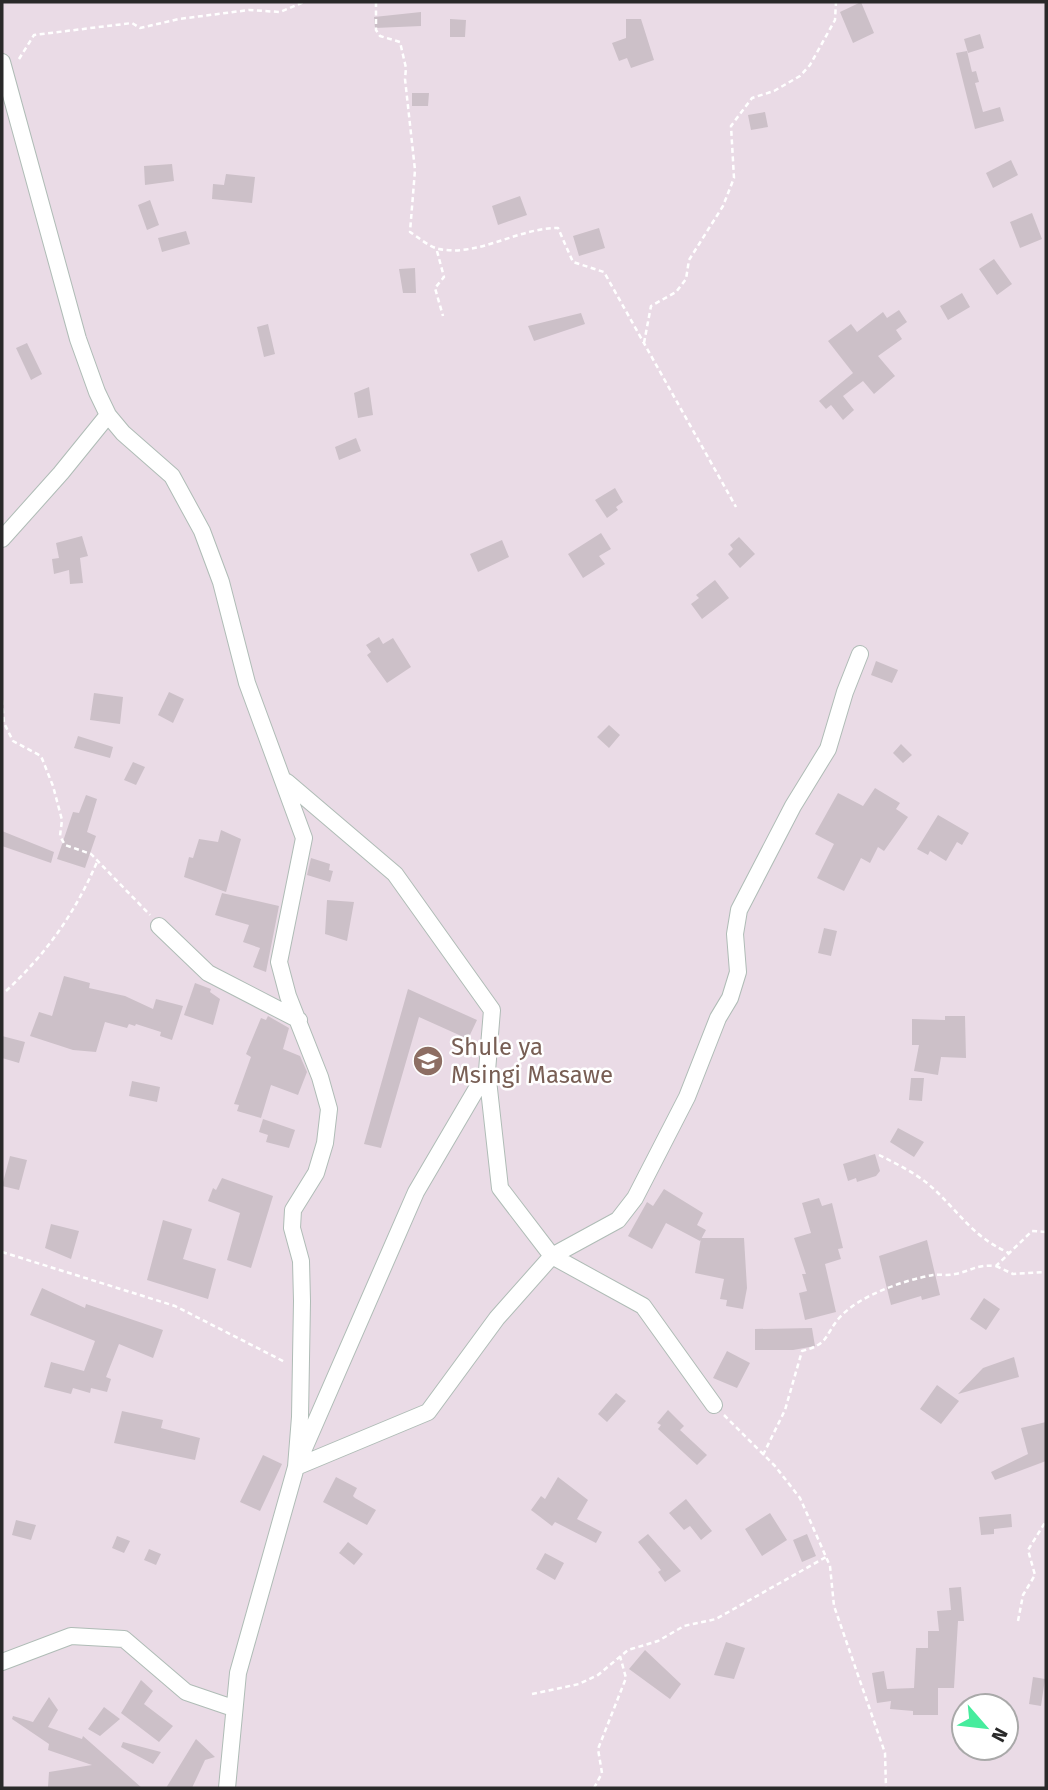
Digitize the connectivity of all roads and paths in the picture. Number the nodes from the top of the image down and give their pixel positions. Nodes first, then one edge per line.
1 (304, 2) edge
2 (376, 2) edge
3 (836, 2) edge
4 (2, 62) edge
5 (6, 79) junction
6 (437, 249) junction
7 (443, 316) dead end
8 (643, 345) junction
9 (108, 415) junction
10 (736, 507) dead end
11 (2, 538) edge
12 (860, 654) dead end
13 (2, 700) edge
14 (285, 781) junction
15 (97, 862) junction
16 (159, 926) joint
17 (6, 991) dead end
18 (299, 1020) junction
19 (487, 1071) junction
20 (879, 1155) dead end
21 (1046, 1232) edge
22 (2, 1252) edge
23 (1010, 1254) junction
24 (552, 1256) junction
25 (996, 1266) junction
26 (1046, 1272) edge
27 (301, 1369) junction
28 (714, 1405) joint
29 (763, 1455) junction
30 (296, 1467) junction
31 (1046, 1521) edge
32 (826, 1556) junction
33 (1018, 1621) dead end
34 (620, 1656) junction
35 (2, 1662) edge
36 (532, 1694) dead end
37 (233, 1708) junction
38 (226, 1788) edge
39 (594, 1788) edge
40 (886, 1788) edge

1 - 5 path
2 - 6 path
3 - 8 path
4 - 5 street
5 - 9 street
6 - 7 path
6 - 8 path
8 - 10 path
9 - 11 street
9 - 14 street
12 - 24 street
13 - 15 path
14 - 18 street
14 - 19 street
15 - 16 path
15 - 17 path
16 - 18 street
18 - 27 street
19 - 24 street
19 - 30 street
20 - 23 path
21 - 23 path
22 - 27 path
23 - 25 path
24 - 28 street
24 - 30 street
25 - 26 path
25 - 29 path
27 - 30 street
28 - 29 path
29 - 32 path
30 - 37 street
31 - 33 path
32 - 34 path
32 - 40 path
34 - 36 path
34 - 39 path
35 - 37 street
37 - 38 street

